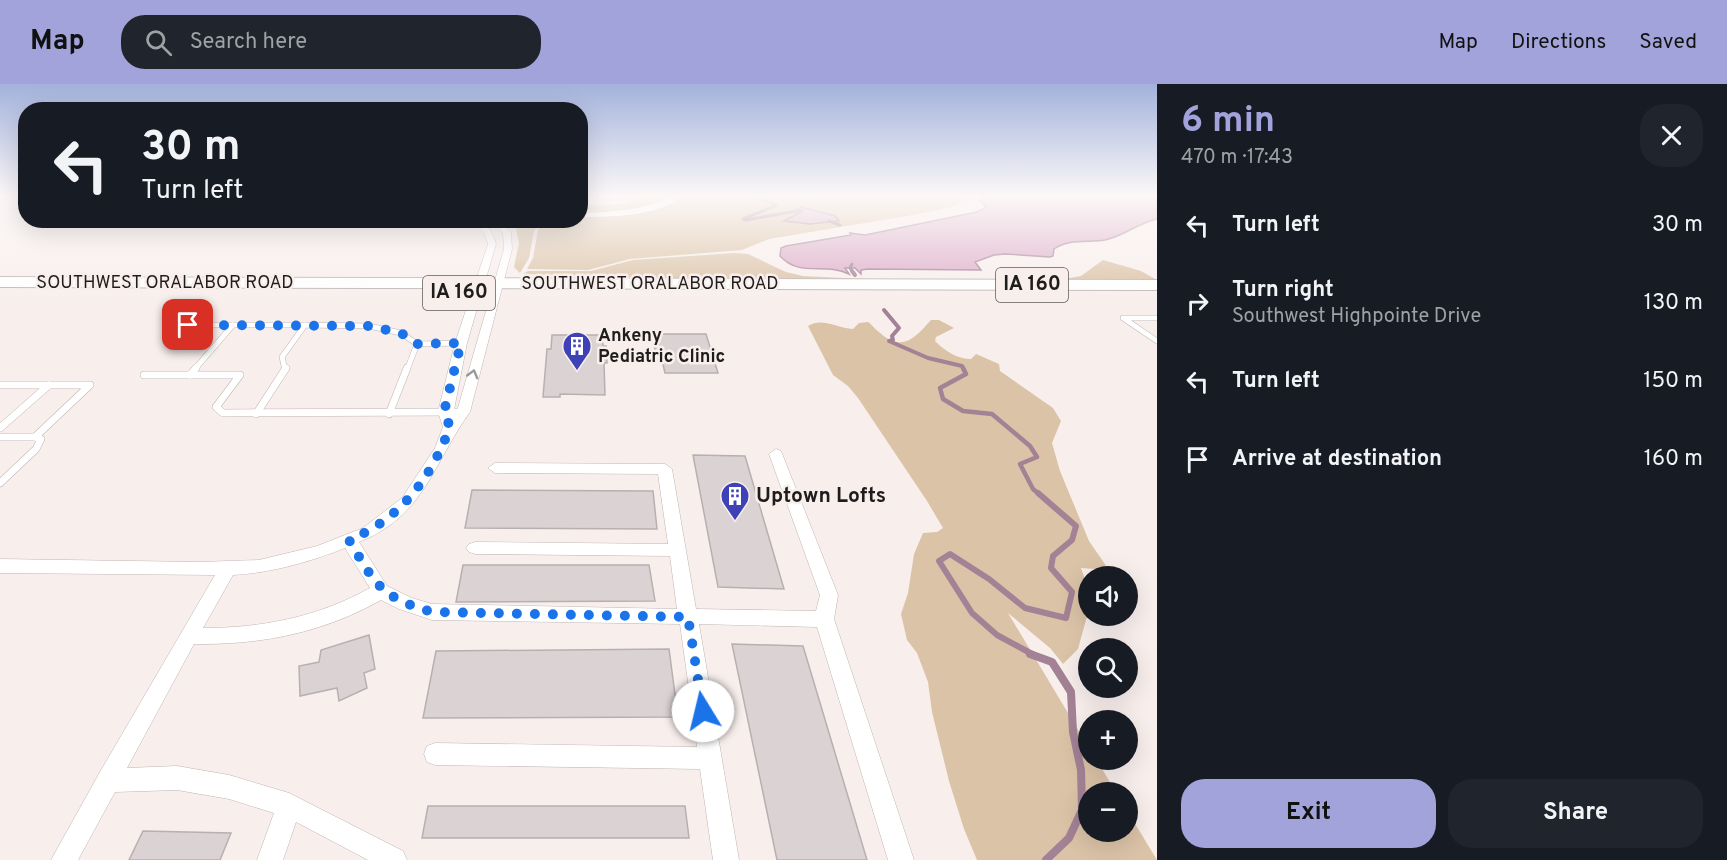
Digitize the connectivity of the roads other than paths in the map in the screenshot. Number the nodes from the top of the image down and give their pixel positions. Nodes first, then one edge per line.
1 (488, 232) edge
2 (506, 232) edge
3 (0, 282) edge
4 (1157, 285) edge
5 (478, 288) junction
6 (498, 288) junction
7 (0, 291) edge
8 (1157, 295) edge
9 (1142, 318) junction
10 (1157, 318) edge
11 (1150, 324) dead end
12 (188, 325) dead end
13 (233, 325) junction
14 (305, 325) junction
15 (1156, 341) edge
16 (461, 343) junction
17 (417, 344) junction
18 (144, 375) dead end
19 (190, 375) junction
20 (4, 385) edge
21 (49, 385) junction
22 (0, 391) edge
23 (256, 414) junction
24 (389, 414) junction
25 (447, 419) junction
26 (0, 428) edge
27 (0, 436) edge
28 (35, 437) junction
29 (776, 454) dead end
30 (495, 468) dead end
31 (0, 483) edge
32 (349, 540) junction
33 (475, 548) dead end
34 (678, 550) junction
35 (2, 564) edge
36 (228, 568) junction
37 (381, 591) junction
38 (688, 617) junction
39 (824, 619) junction
40 (188, 636) junction
41 (435, 754) dead end
42 (710, 758) junction
43 (108, 780) junction
44 (289, 805) junction
45 (64, 860) edge
46 (270, 860) edge
47 (394, 860) edge
48 (726, 860) edge
49 (901, 860) edge

1 - 5 street
2 - 6 street
3 - 5 main road, SOUTHWEST ORALABOR ROAD / IA 160
4 - 6 main road, SOUTHWEST ORALABOR ROAD / IA 160
5 - 6 main road, SOUTHWEST ORALABOR ROAD / IA 160
5 - 7 main road, SOUTHWEST ORALABOR ROAD / IA 160
5 - 16 street
6 - 8 main road, SOUTHWEST ORALABOR ROAD / IA 160
25 -> 6 street
9 - 10 lane
9 - 11 lane
9 - 15 lane
12 - 13 lane
13 - 14 lane
13 - 19 lane
14 - 17 lane
14 - 23 lane
16 - 17 lane
16 - 25 street
17 - 24 lane
18 - 19 lane
19 - 23 lane
20 - 21 lane
20 - 22 lane
21 - 26 lane
21 - 28 lane
23 - 24 lane
24 - 25 lane
25 - 32 street
27 - 28 lane
28 - 31 lane
29 - 39 street
30 - 34 street
32 - 36 street
32 - 37 street
33 - 34 street
34 - 38 street
35 - 36 street
36 - 40 street
37 - 38 street
37 - 40 street
38 - 39 street
38 - 42 street
39 - 49 street
40 - 43 street
41 - 42 street
42 - 48 street
43 - 44 street
43 - 45 street
44 - 46 street
44 - 47 street

